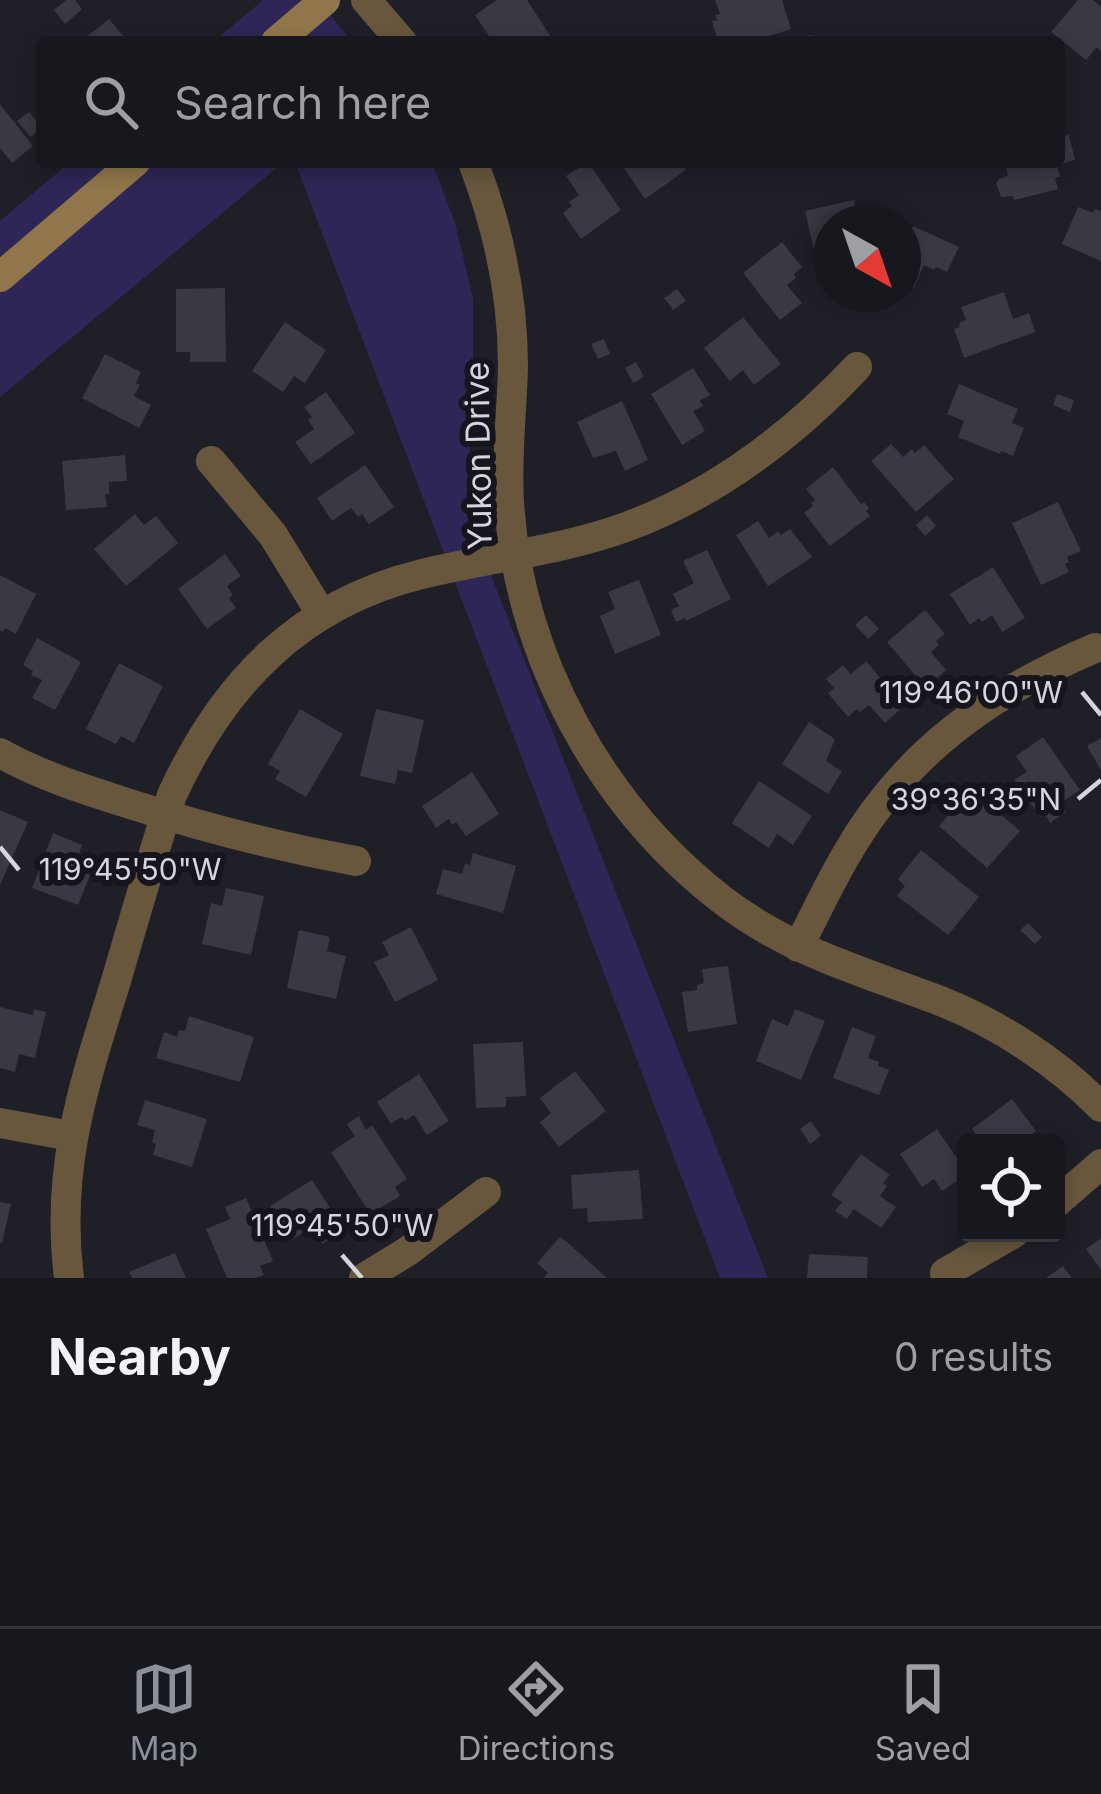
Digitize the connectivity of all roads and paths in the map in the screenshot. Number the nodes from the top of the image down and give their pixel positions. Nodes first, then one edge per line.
1 (325, 0) edge
2 (366, 0) edge
3 (283, 36) edge
4 (397, 36) edge
5 (128, 168) edge
6 (475, 168) edge
7 (0, 277) edge
8 (857, 367) dead end
9 (212, 461) dead end
10 (515, 557) junction
11 (322, 615) junction
12 (1095, 649) dead end
13 (0, 753) edge
14 (166, 816) junction
15 (356, 861) dead end
16 (798, 947) junction
17 (1101, 1107) edge
18 (0, 1123) edge
19 (71, 1136) junction
20 (1101, 1164) edge
21 (486, 1192) dead end
22 (1065, 1195) edge
23 (998, 1242) edge
24 (945, 1273) dead end
25 (69, 1278) edge
26 (364, 1278) edge

1 - 3 street
2 - 4 street
5 - 7 street
6 - 10 street, Yukon Drive
8 - 10 street
9 - 11 street
10 - 11 street
10 - 16 street, Yukon Drive
11 - 14 street
12 - 16 street
13 - 14 street
14 - 15 street
14 - 19 street
16 - 17 street, Yukon Drive
18 - 19 street
19 - 25 street
20 - 22 street
21 - 26 street
23 - 24 street

